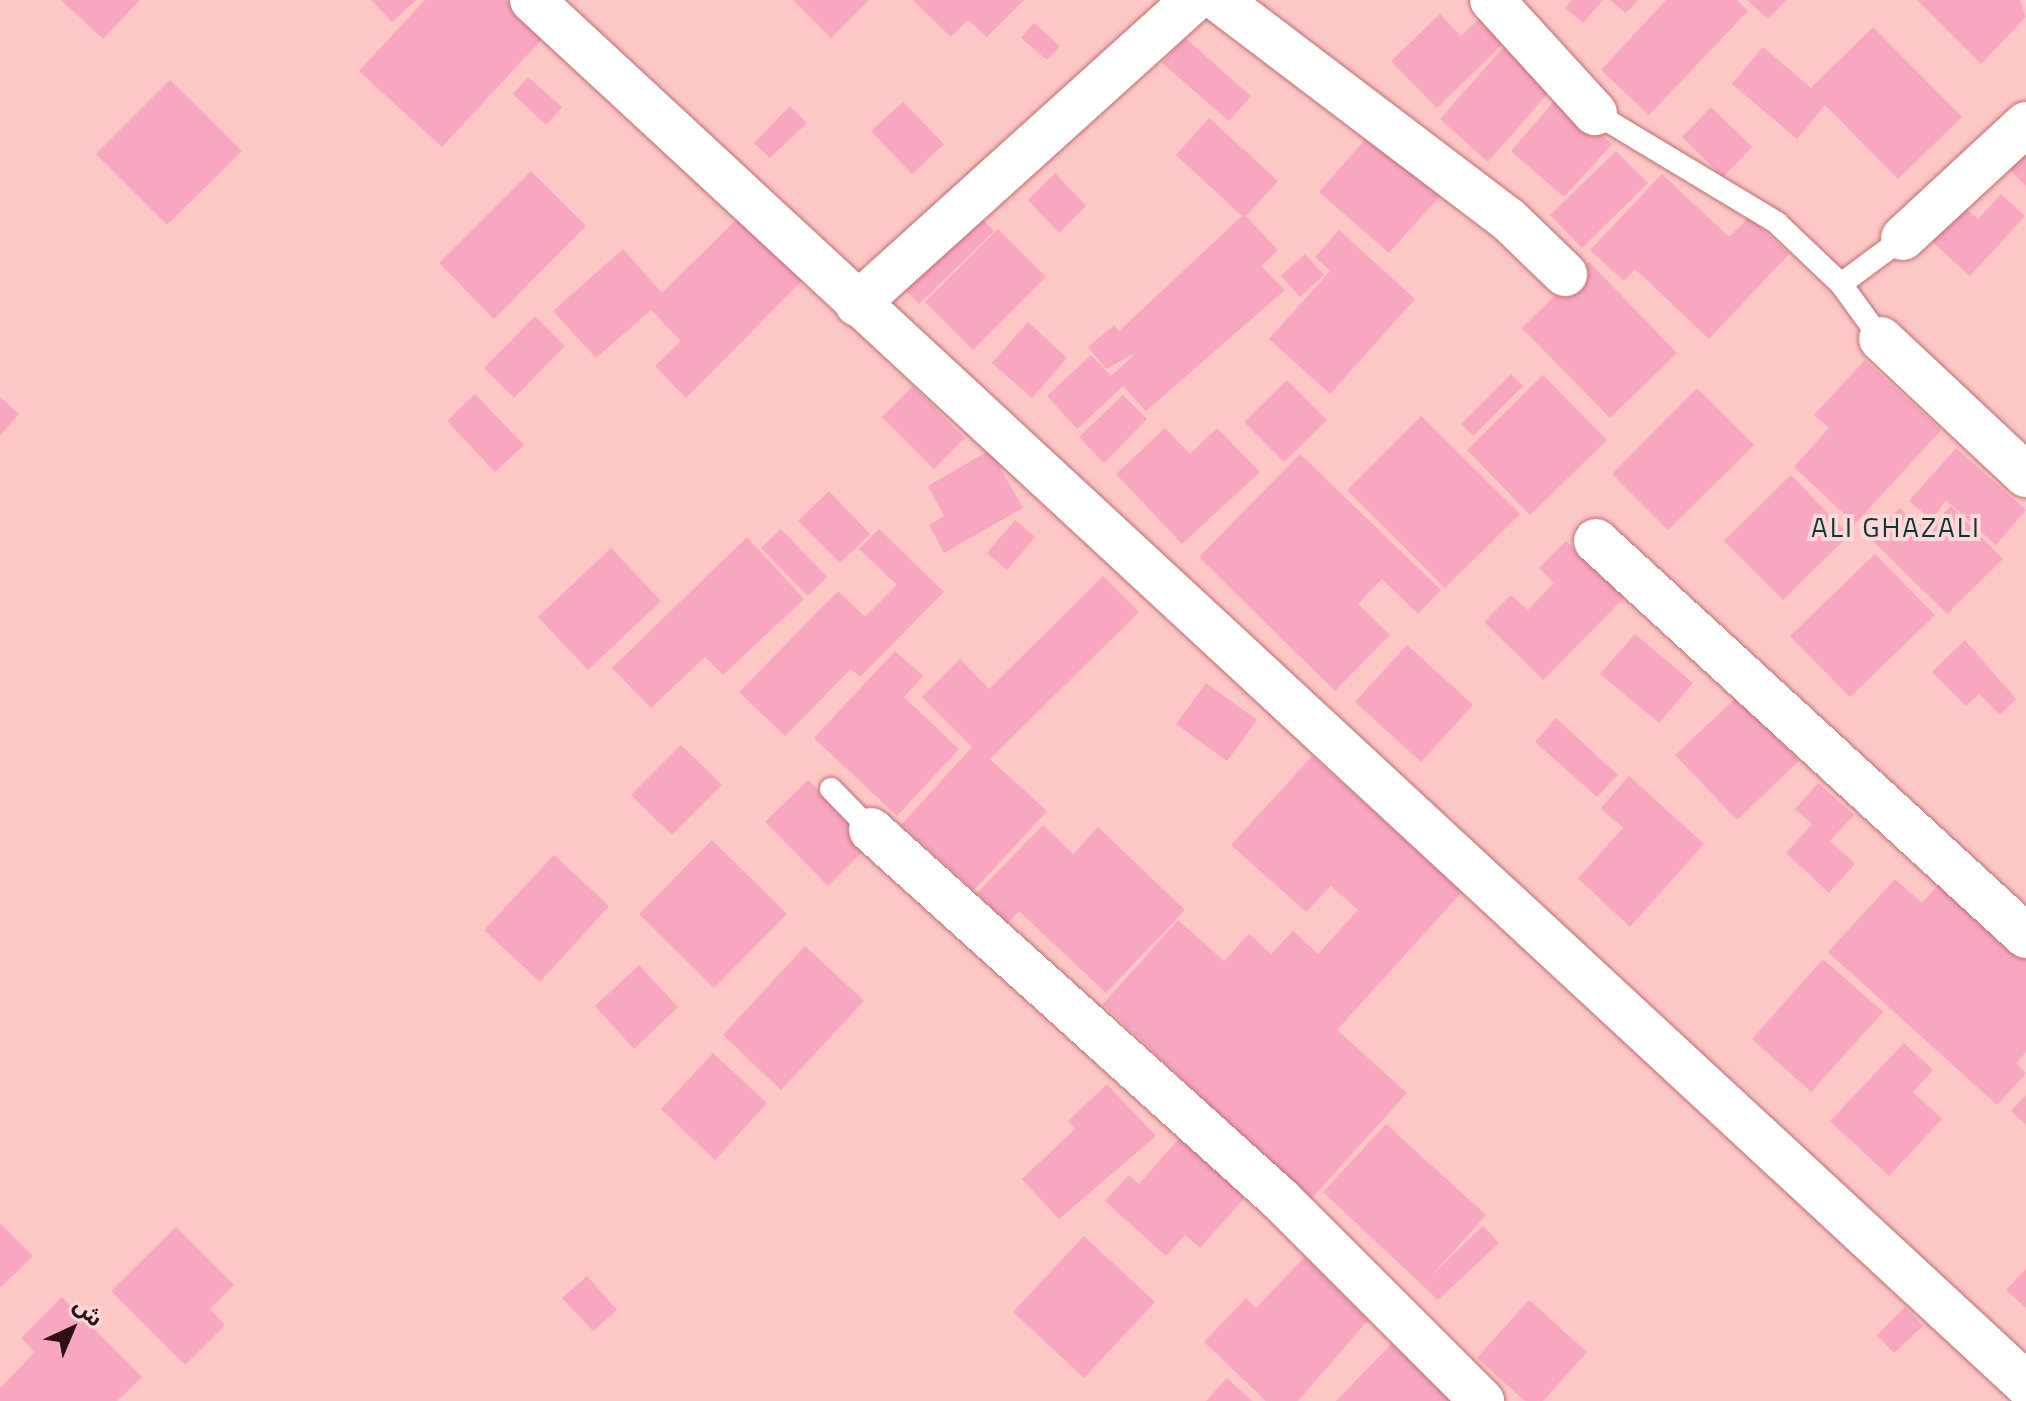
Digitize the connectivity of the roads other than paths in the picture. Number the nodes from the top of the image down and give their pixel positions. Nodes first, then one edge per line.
1 (532, 0) edge
2 (1194, 0) edge
3 (1219, 0) edge
4 (1492, 0) edge
5 (1595, 113) joint
6 (2026, 124) edge
7 (1903, 238) joint
8 (1565, 274) dead end
9 (1841, 284) junction
10 (857, 304) junction
11 (1881, 339) joint
12 (2026, 475) edge
13 (1596, 541) dead end
14 (831, 789) dead end
15 (871, 830) joint
16 (2026, 936) edge
17 (2026, 1384) edge
18 (1482, 1401) edge

1 - 10 street
2 - 10 street
3 - 8 street
4 - 5 street
5 - 9 lane
6 - 7 street
7 - 9 lane
9 - 11 lane
10 - 17 street
11 - 12 street
13 - 16 street
14 - 15 lane
15 - 18 street

